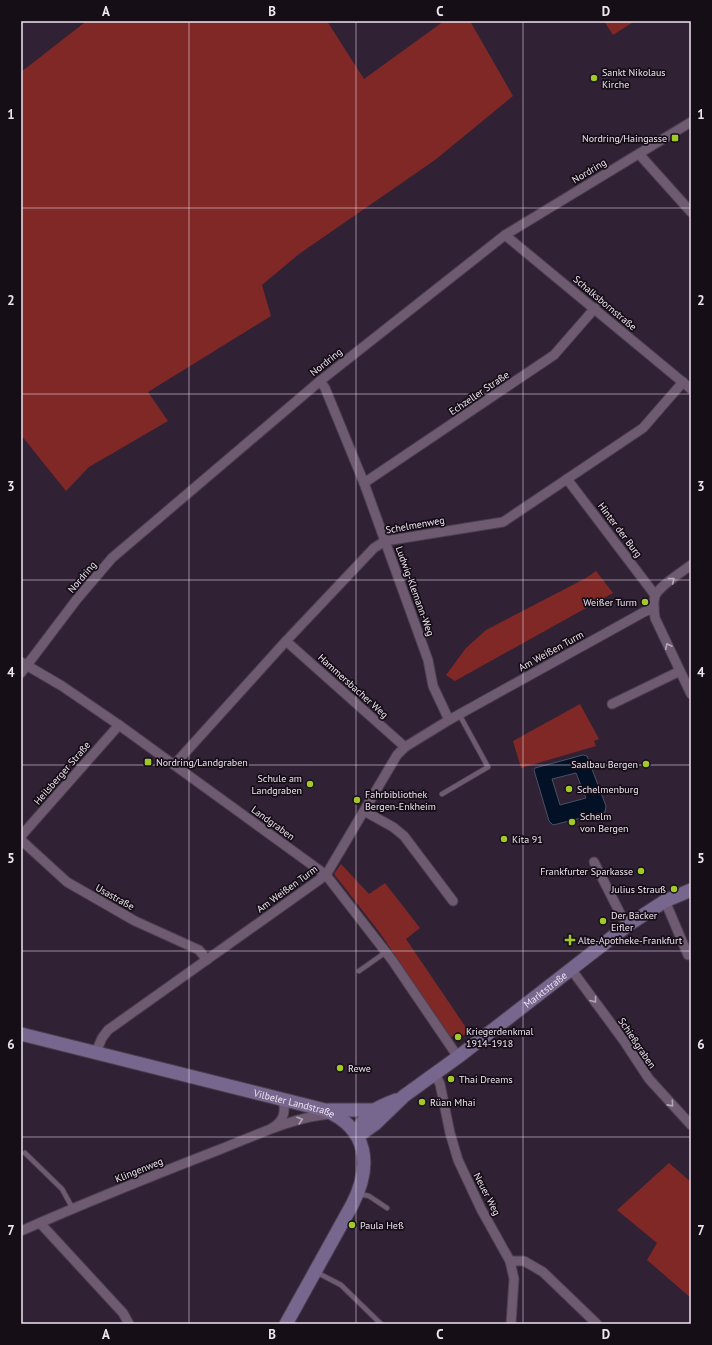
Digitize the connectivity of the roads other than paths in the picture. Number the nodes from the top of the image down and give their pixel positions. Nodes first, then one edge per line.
1 (691, 122) edge
2 (639, 154) junction
3 (691, 212) edge
4 (505, 234) junction
5 (595, 308) junction
6 (320, 381) junction
7 (683, 382) junction
8 (691, 388) edge
9 (567, 479) junction
10 (364, 483) junction
11 (385, 541) junction
12 (691, 565) edge
13 (655, 595) junction
14 (654, 608) junction
15 (286, 641) junction
16 (24, 664) edge
17 (680, 671) junction
18 (21, 673) edge
19 (691, 694) edge
20 (612, 704) dead end
21 (459, 714) junction
22 (449, 720) junction
23 (119, 725) junction
24 (405, 747) junction
25 (174, 765) junction
26 (442, 794) dead end
27 (364, 811) junction
28 (21, 836) edge
29 (21, 840) edge
30 (594, 862) dead end
31 (326, 875) junction
32 (691, 890) edge
33 (453, 901) dead end
34 (665, 901) junction
35 (628, 925) junction
36 (386, 952) junction
37 (688, 955) dead end
38 (207, 960) junction
39 (570, 968) junction
40 (359, 971) dead end
41 (21, 1034) edge
42 (96, 1052) junction
43 (458, 1057) junction
44 (435, 1074) junction
45 (404, 1096) junction
46 (283, 1100) junction
47 (374, 1110) junction
48 (330, 1112) junction
49 (691, 1125) edge
50 (266, 1132) junction
51 (358, 1136) junction
52 (24, 1153) dead end
53 (358, 1194) junction
54 (387, 1208) dead end
55 (73, 1209) junction
56 (40, 1223) junction
57 (21, 1232) edge
58 (510, 1261) junction
59 (315, 1272) junction
60 (129, 1324) edge
61 (286, 1324) edge
62 (381, 1324) edge
63 (511, 1324) edge
64 (597, 1324) edge

1 - 2 street, Nordring
2 - 3 street
2 - 4 street, Nordring
4 - 5 street, Schalksbornstraße
4 - 6 street, Nordring
5 - 7 street, Schalksbornstraße
5 - 10 street, Echzeller Straße
6 - 10 street, Ludwig-Klemann-Weg
6 - 16 street, Nordring
7 - 8 street, Schalksbornstraße
7 - 9 street, Schelmenweg
9 - 11 street, Schelmenweg
9 - 13 street, Hinter der Burg
10 - 11 street, Ludwig-Klemann-Weg
11 - 15 street, Schelmenweg
11 - 22 street, Ludwig-Klemann-Weg
13 -> 12 street
13 - 14 street
17 -> 14 street
14 - 21 street, Am Weißen Turm
15 - 24 street, Hammersbacher Weg
15 - 25 street, Schelmenweg
16 - 18 street, Nordring
16 - 23 street, Landgraben
17 - 19 street
17 - 20 street
21 - 22 street, Am Weißen Turm
21 - 26 lane
22 - 24 street, Am Weißen Turm
23 - 25 street, Landgraben
23 - 28 street, Heilsberger Straße
24 - 27 street, Am Weißen Turm
25 - 31 street, Landgraben
27 - 31 street, Am Weißen Turm
27 - 33 street
29 - 38 street, Usastraße
30 - 35 street
31 - 36 street, Landgraben
31 - 38 street, Am Weißen Turm
32 - 34 main road, Marktstraße
34 - 35 main road, Marktstraße
34 - 37 street
35 - 39 main road, Marktstraße
36 - 40 lane
36 - 43 street, Landgraben
38 - 42 street, Am Weißen Turm
39 - 43 main road, Marktstraße
39 -> 49 street, Schießgraben
41 - 42 main road, Vilbeler Landstraße
42 - 46 main road, Vilbeler Landstraße
43 - 44 main road, Marktstraße
44 - 45 main road, Marktstraße
44 - 58 street, Neuer Weg
45 - 47 main road, Marktstraße
45 - 51 main road, Marktstraße
46 - 48 main road, Vilbeler Landstraße
46 - 50 street, Klingenweg
47 - 48 main road
47 - 51 main road, Marktstraße
50 -> 48 street, Klingenweg
48 - 51 main road, Vilbeler Landstraße
50 - 55 street, Klingenweg
51 - 53 main road, Vilbeler Landstraße
52 - 55 lane
53 - 54 lane
53 - 59 main road, Vilbeler Landstraße
55 - 56 street, Klingenweg
56 - 57 street, Klingenweg
56 - 60 street
58 - 63 street, Neuer Weg
58 - 64 street
59 - 61 main road, Vilbeler Landstraße
59 - 62 lane

